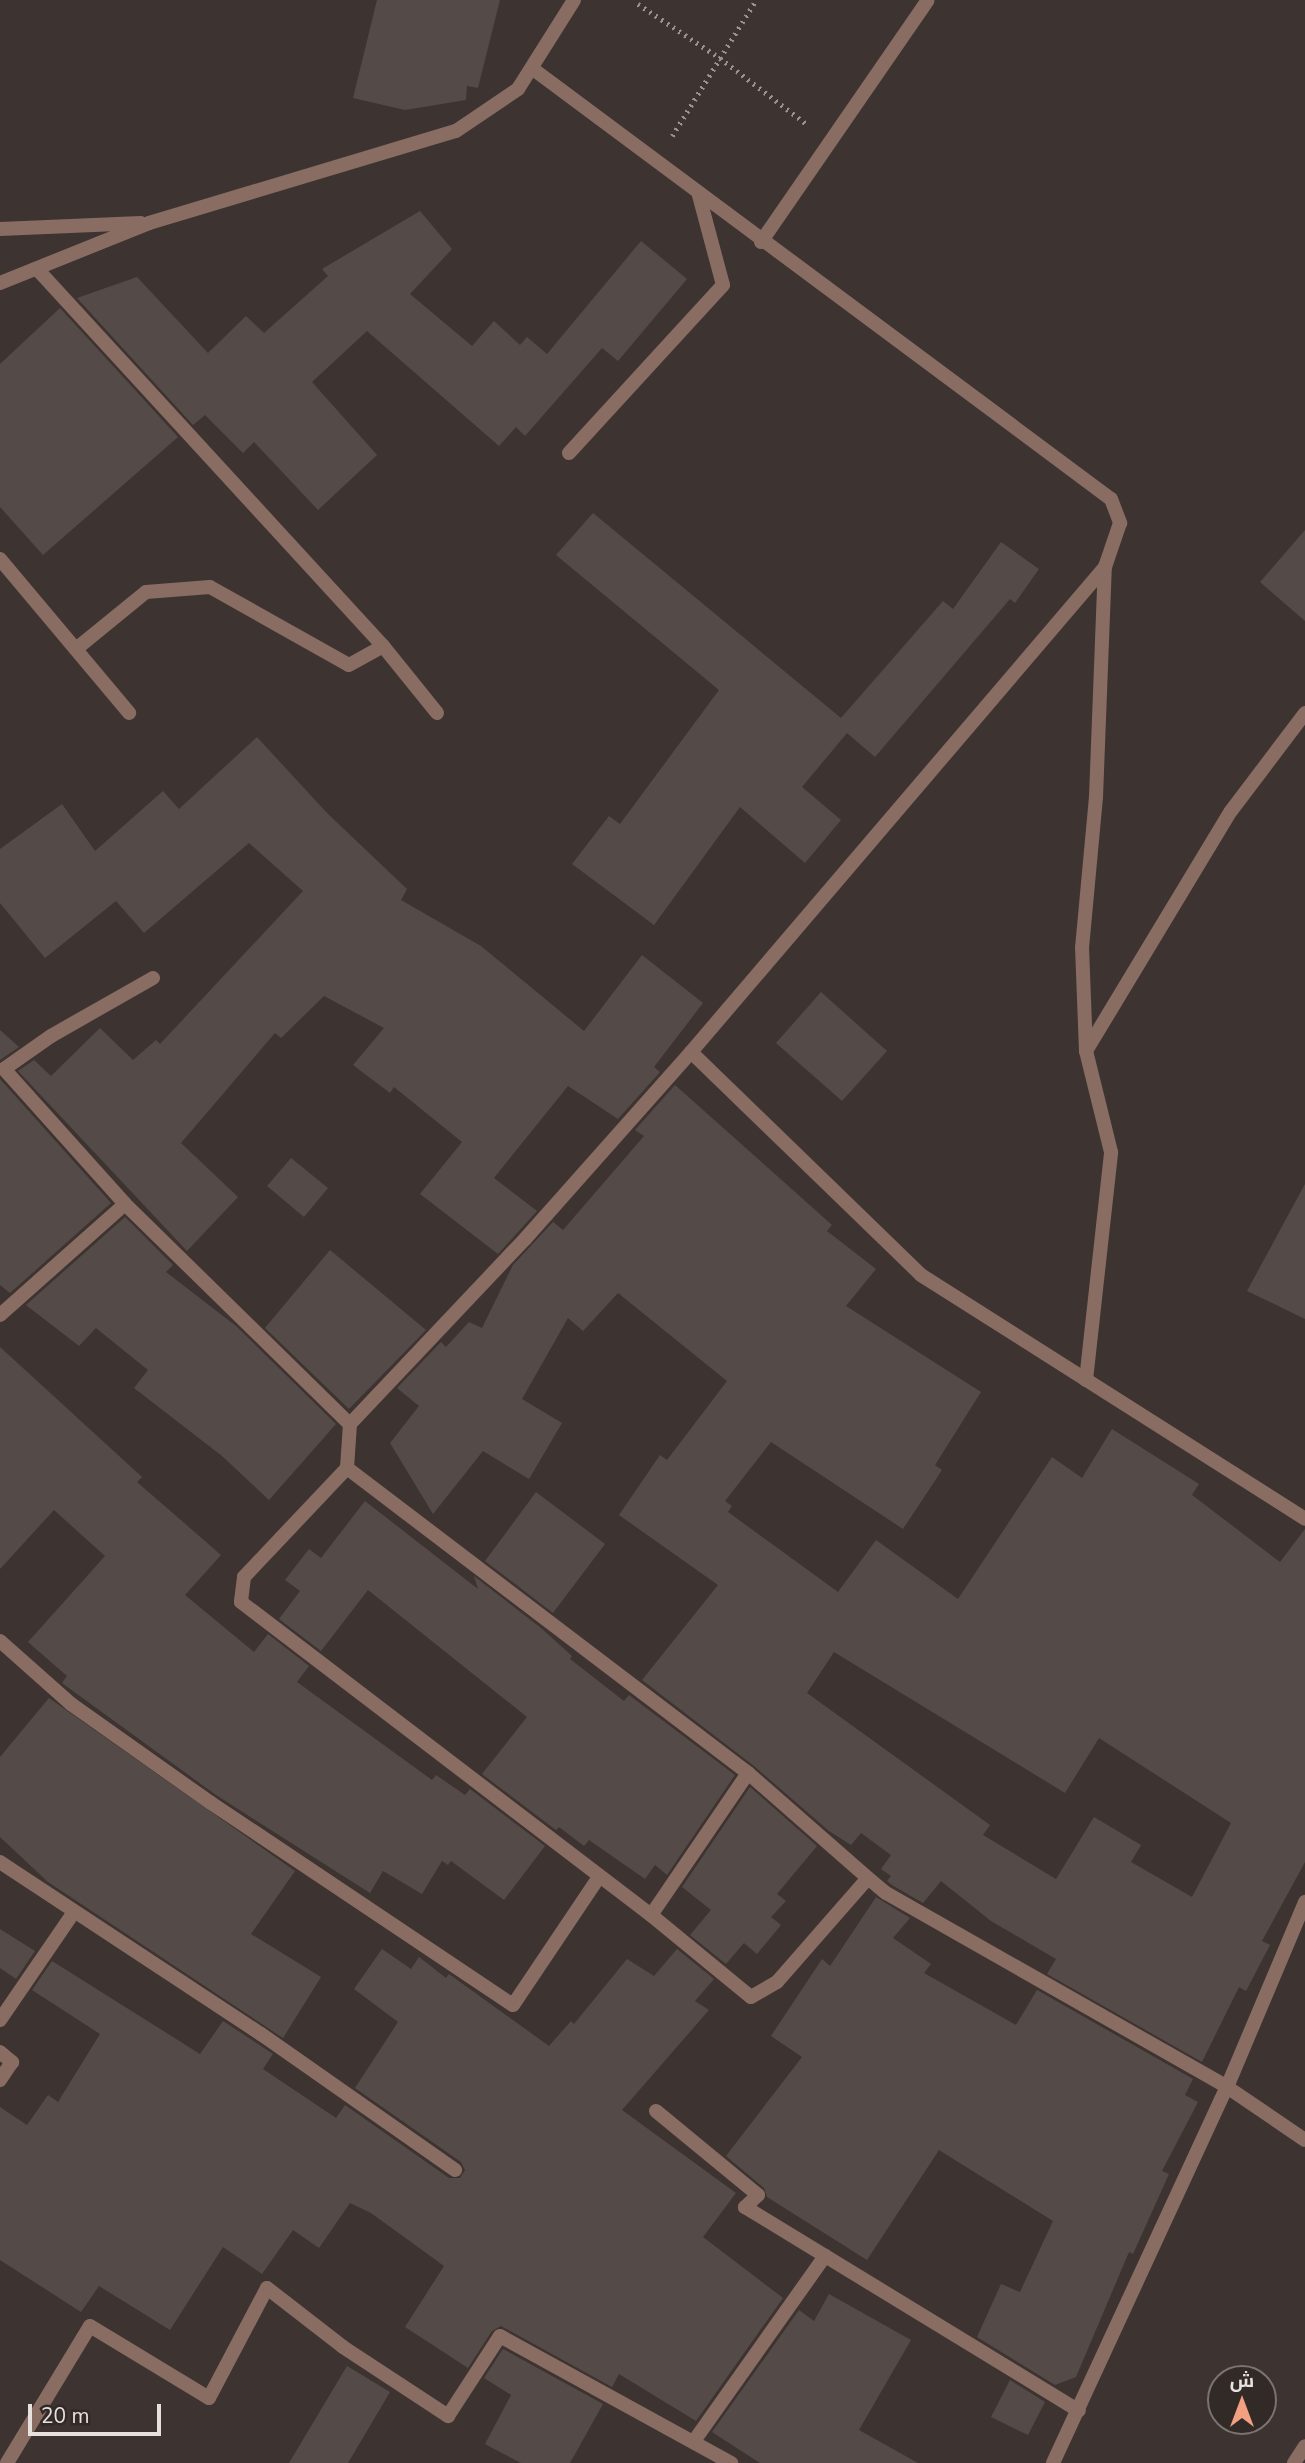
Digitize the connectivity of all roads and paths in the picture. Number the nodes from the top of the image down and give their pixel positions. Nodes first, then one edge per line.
1 (574, 0) edge
2 (756, 0) edge
3 (926, 1) edge
4 (638, 4) dead end
5 (720, 58) junction
6 (533, 69) junction
7 (812, 128) dead end
8 (656, 161) junction
9 (698, 192) junction
10 (149, 223) junction
11 (0, 229) edge
12 (761, 242) junction
13 (38, 270) junction
14 (0, 283) edge
15 (569, 453) dead end
16 (0, 559) edge
17 (1105, 567) junction
18 (383, 646) junction
19 (76, 649) junction
20 (130, 713) dead end
21 (437, 713) dead end
22 (1305, 713) edge
23 (153, 978) dead end
24 (1086, 1051) junction
25 (691, 1052) junction
26 (2, 1069) edge
27 (125, 1204) junction
28 (0, 1315) edge
29 (1086, 1380) junction
30 (350, 1424) junction
31 (347, 1468) junction
32 (1305, 1519) edge
33 (0, 1641) edge
34 (748, 1773) junction
35 (0, 1862) edge
36 (599, 1877) junction
37 (869, 1878) junction
38 (1305, 1902) edge
39 (74, 1912) junction
40 (650, 1915) junction
41 (0, 2020) edge
42 (0, 2052) edge
43 (0, 2080) edge
44 (1227, 2087) junction
45 (656, 2111) dead end
46 (1305, 2140) edge
47 (455, 2170) dead end
48 (825, 2256) junction
49 (1079, 2411) junction
50 (694, 2441) junction
51 (1305, 2446) edge
52 (7, 2463) edge
53 (731, 2463) edge
54 (1053, 2463) edge
55 (1294, 2463) edge

1 - 6 street
2 - 5 path
3 - 12 street
4 - 5 path
5 - 7 path
5 - 8 path
6 - 8 street
6 - 10 street
8 - 9 street
9 - 12 street
9 - 15 street
10 - 11 street
10 - 13 street
12 - 17 street
13 - 14 street
13 - 18 street
16 - 19 street
17 - 24 street
17 - 25 street
18 - 19 street
18 - 21 street
19 - 20 street
22 - 24 street
23 - 26 street
24 - 29 street
25 - 29 street
25 - 30 street
26 - 27 street
27 - 28 street
27 - 30 street
29 - 32 street
30 - 31 street
31 - 34 street
31 - 36 street
33 - 36 street
34 - 37 street
34 - 40 street
35 - 39 street
36 - 40 street
37 - 40 street
37 - 44 street
38 - 44 street
39 - 41 street
39 - 47 street
42 - 43 street
44 - 46 street
44 - 49 street
45 - 48 street
48 - 49 street
48 - 50 street
49 - 54 street
50 - 52 street
50 - 53 street
51 - 55 street

